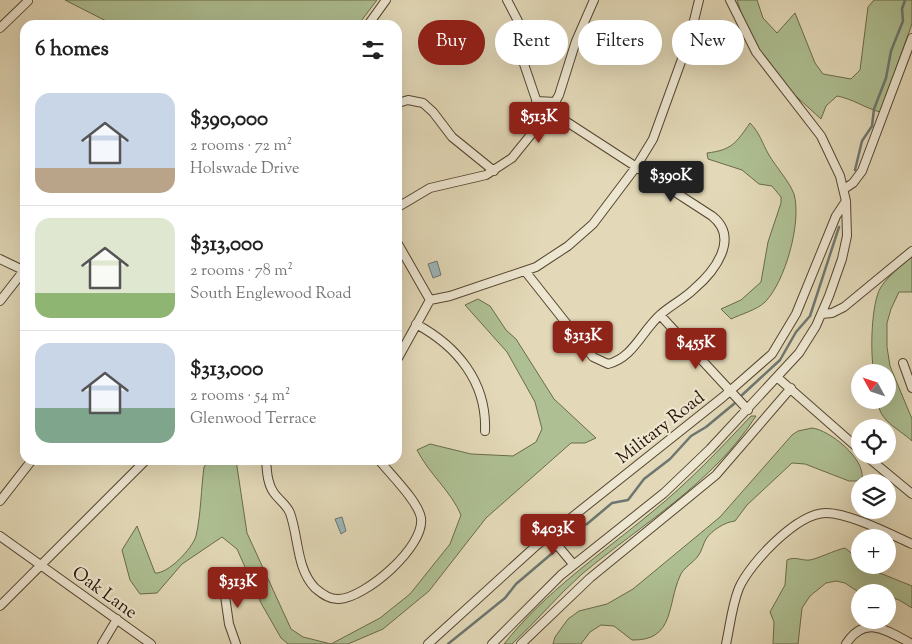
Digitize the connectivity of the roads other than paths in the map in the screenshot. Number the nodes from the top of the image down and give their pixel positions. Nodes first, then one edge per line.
1 (386, 0) edge
2 (507, 0) edge
3 (594, 0) edge
4 (699, 0) edge
5 (730, 0) edge
6 (28, 1) edge
7 (372, 20) edge
8 (0, 28) edge
9 (912, 38) edge
10 (536, 101) junction
11 (402, 102) edge
12 (556, 102) junction
13 (550, 111) junction
14 (543, 120) junction
15 (636, 167) junction
16 (494, 171) junction
17 (844, 189) junction
18 (846, 201) junction
19 (402, 204) edge
20 (402, 251) edge
21 (912, 251) edge
22 (0, 259) edge
23 (20, 268) edge
24 (525, 272) junction
25 (20, 276) edge
26 (430, 300) junction
27 (0, 301) edge
28 (822, 314) junction
29 (660, 315) junction
30 (416, 324) junction
31 (402, 350) edge
32 (903, 363) dead end
33 (778, 378) junction
34 (791, 388) junction
35 (912, 388) edge
36 (730, 390) junction
37 (748, 410) junction
38 (485, 431) dead end
39 (851, 442) edge
40 (876, 464) edge
41 (28, 465) edge
42 (141, 465) edge
43 (267, 465) edge
44 (383, 465) edge
45 (912, 494) edge
46 (0, 501) edge
47 (549, 535) junction
48 (0, 536) edge
49 (912, 544) edge
50 (573, 564) junction
51 (41, 565) junction
52 (223, 582) dead end
53 (0, 606) edge
54 (117, 619) junction
55 (102, 644) edge
56 (150, 644) edge
57 (236, 644) edge
58 (428, 644) edge
59 (492, 644) edge
60 (520, 644) edge
61 (726, 644) edge
62 (846, 644) edge
63 (912, 644) edge

1 - 7 street
2 - 10 street
3 - 12 street
4 - 15 street
5 - 17 street
6 - 8 street
9 - 17 street
10 - 12 street
10 - 14 street
11 - 16 street
12 - 13 street
13 - 14 street
13 - 15 street
14 - 16 street
15 - 24 street
15 - 29 street
16 - 19 street
17 - 18 street
18 - 28 street
18 - 36 street, Military Road
20 - 26 street
21 - 28 street
22 - 23 street
24 - 26 street
24 - 29 street
25 - 27 street
26 - 30 street
28 - 33 street
29 - 36 street
30 - 31 street
30 - 38 street
32 - 35 street
33 - 34 street
33 - 37 street
34 - 39 street
34 - 60 street
36 - 37 street
36 - 47 street, Military Road
37 - 50 street
40 - 45 street
41 - 46 street
42 - 51 street
43 - 44 street
47 - 50 street
47 - 58 street, Military Road
48 - 51 street, Oak Lane
49 - 61 street
50 - 59 street
51 - 53 street
51 - 54 street, Oak Lane
52 - 57 street
54 - 55 street
54 - 56 street, Oak Lane
62 - 63 street

